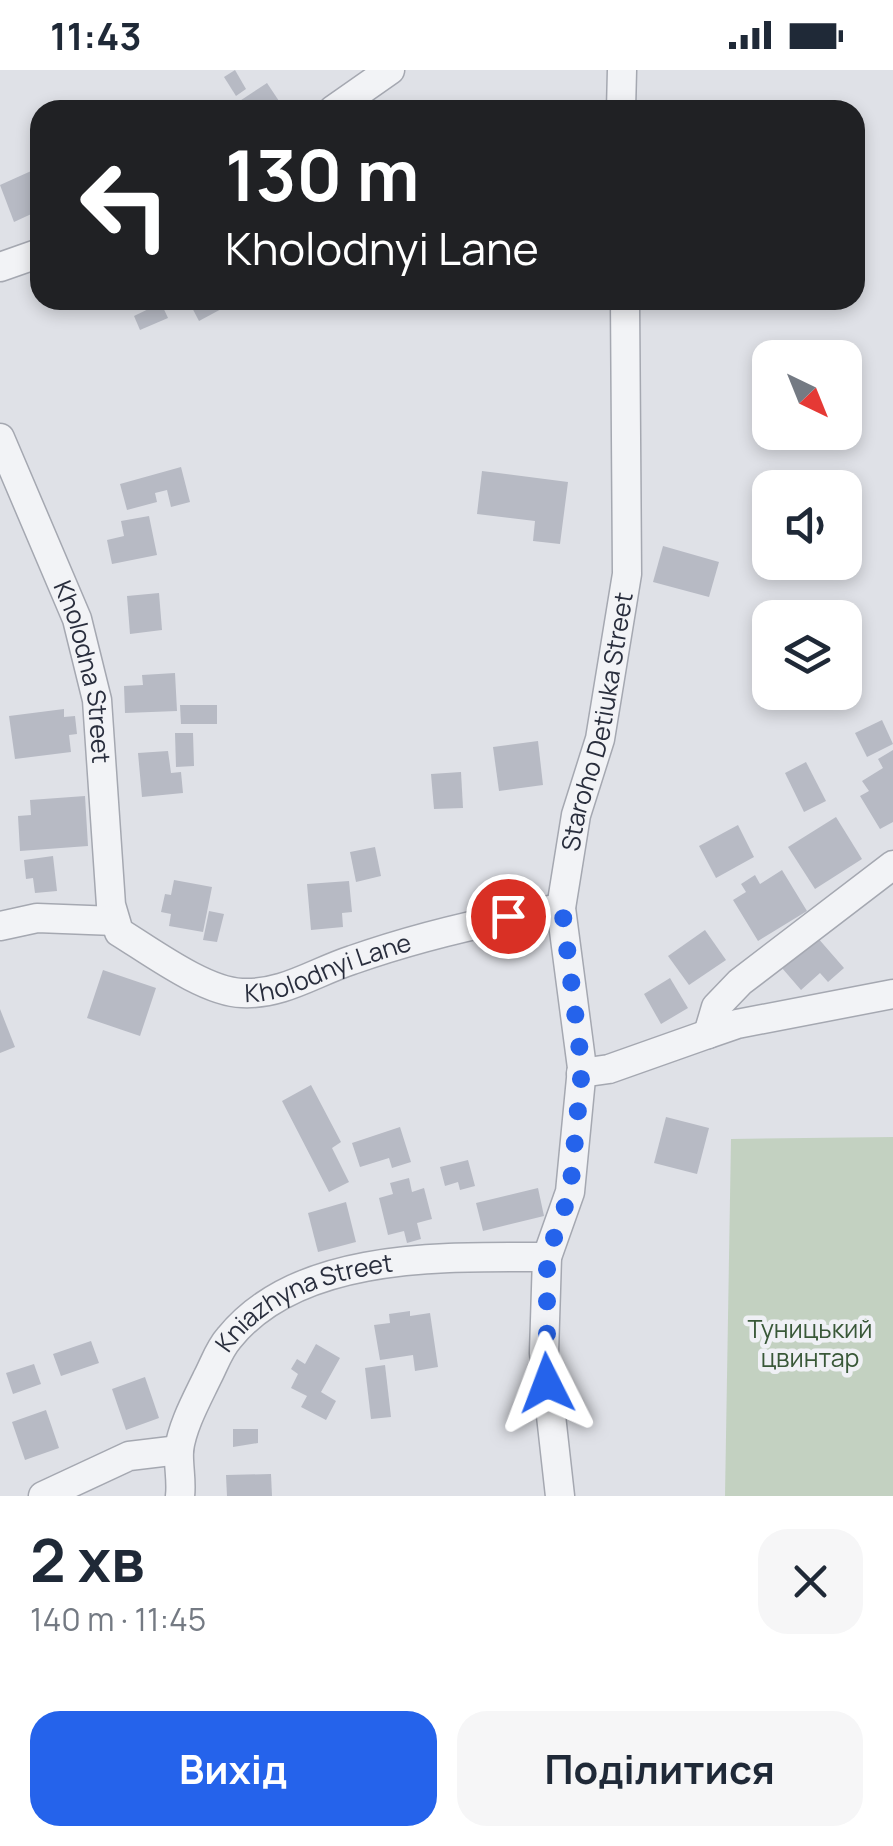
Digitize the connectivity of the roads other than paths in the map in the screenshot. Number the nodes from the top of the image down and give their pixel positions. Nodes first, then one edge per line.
1 (390, 70) edge
2 (622, 70) edge
3 (348, 100) edge
4 (621, 100) edge
5 (30, 256) edge
6 (0, 267) edge
7 (625, 310) edge
8 (0, 438) edge
9 (893, 865) edge
10 (562, 908) junction
11 (115, 921) junction
12 (0, 926) edge
13 (893, 994) edge
14 (708, 1034) junction
15 (581, 1073) junction
16 (547, 1258) junction
17 (179, 1450) junction
18 (43, 1496) edge
19 (180, 1496) edge
20 (560, 1496) edge

1 - 3 street
2 - 4 street
5 - 6 street
7 - 10 street, Staroho Detiuka Street
8 - 11 street, Kholodna Street
9 - 14 street
10 - 11 street, Kholodnyi Lane
10 - 15 street, Staroho Detiuka Street
11 - 12 street
13 - 14 street
14 - 15 street
15 - 16 street, Staroho Detiuka Street
16 - 17 street, Kniazhyna Street
16 - 20 street, Staroho Detiuka Street
17 - 18 street
17 - 19 street, Kniazhyna Street

